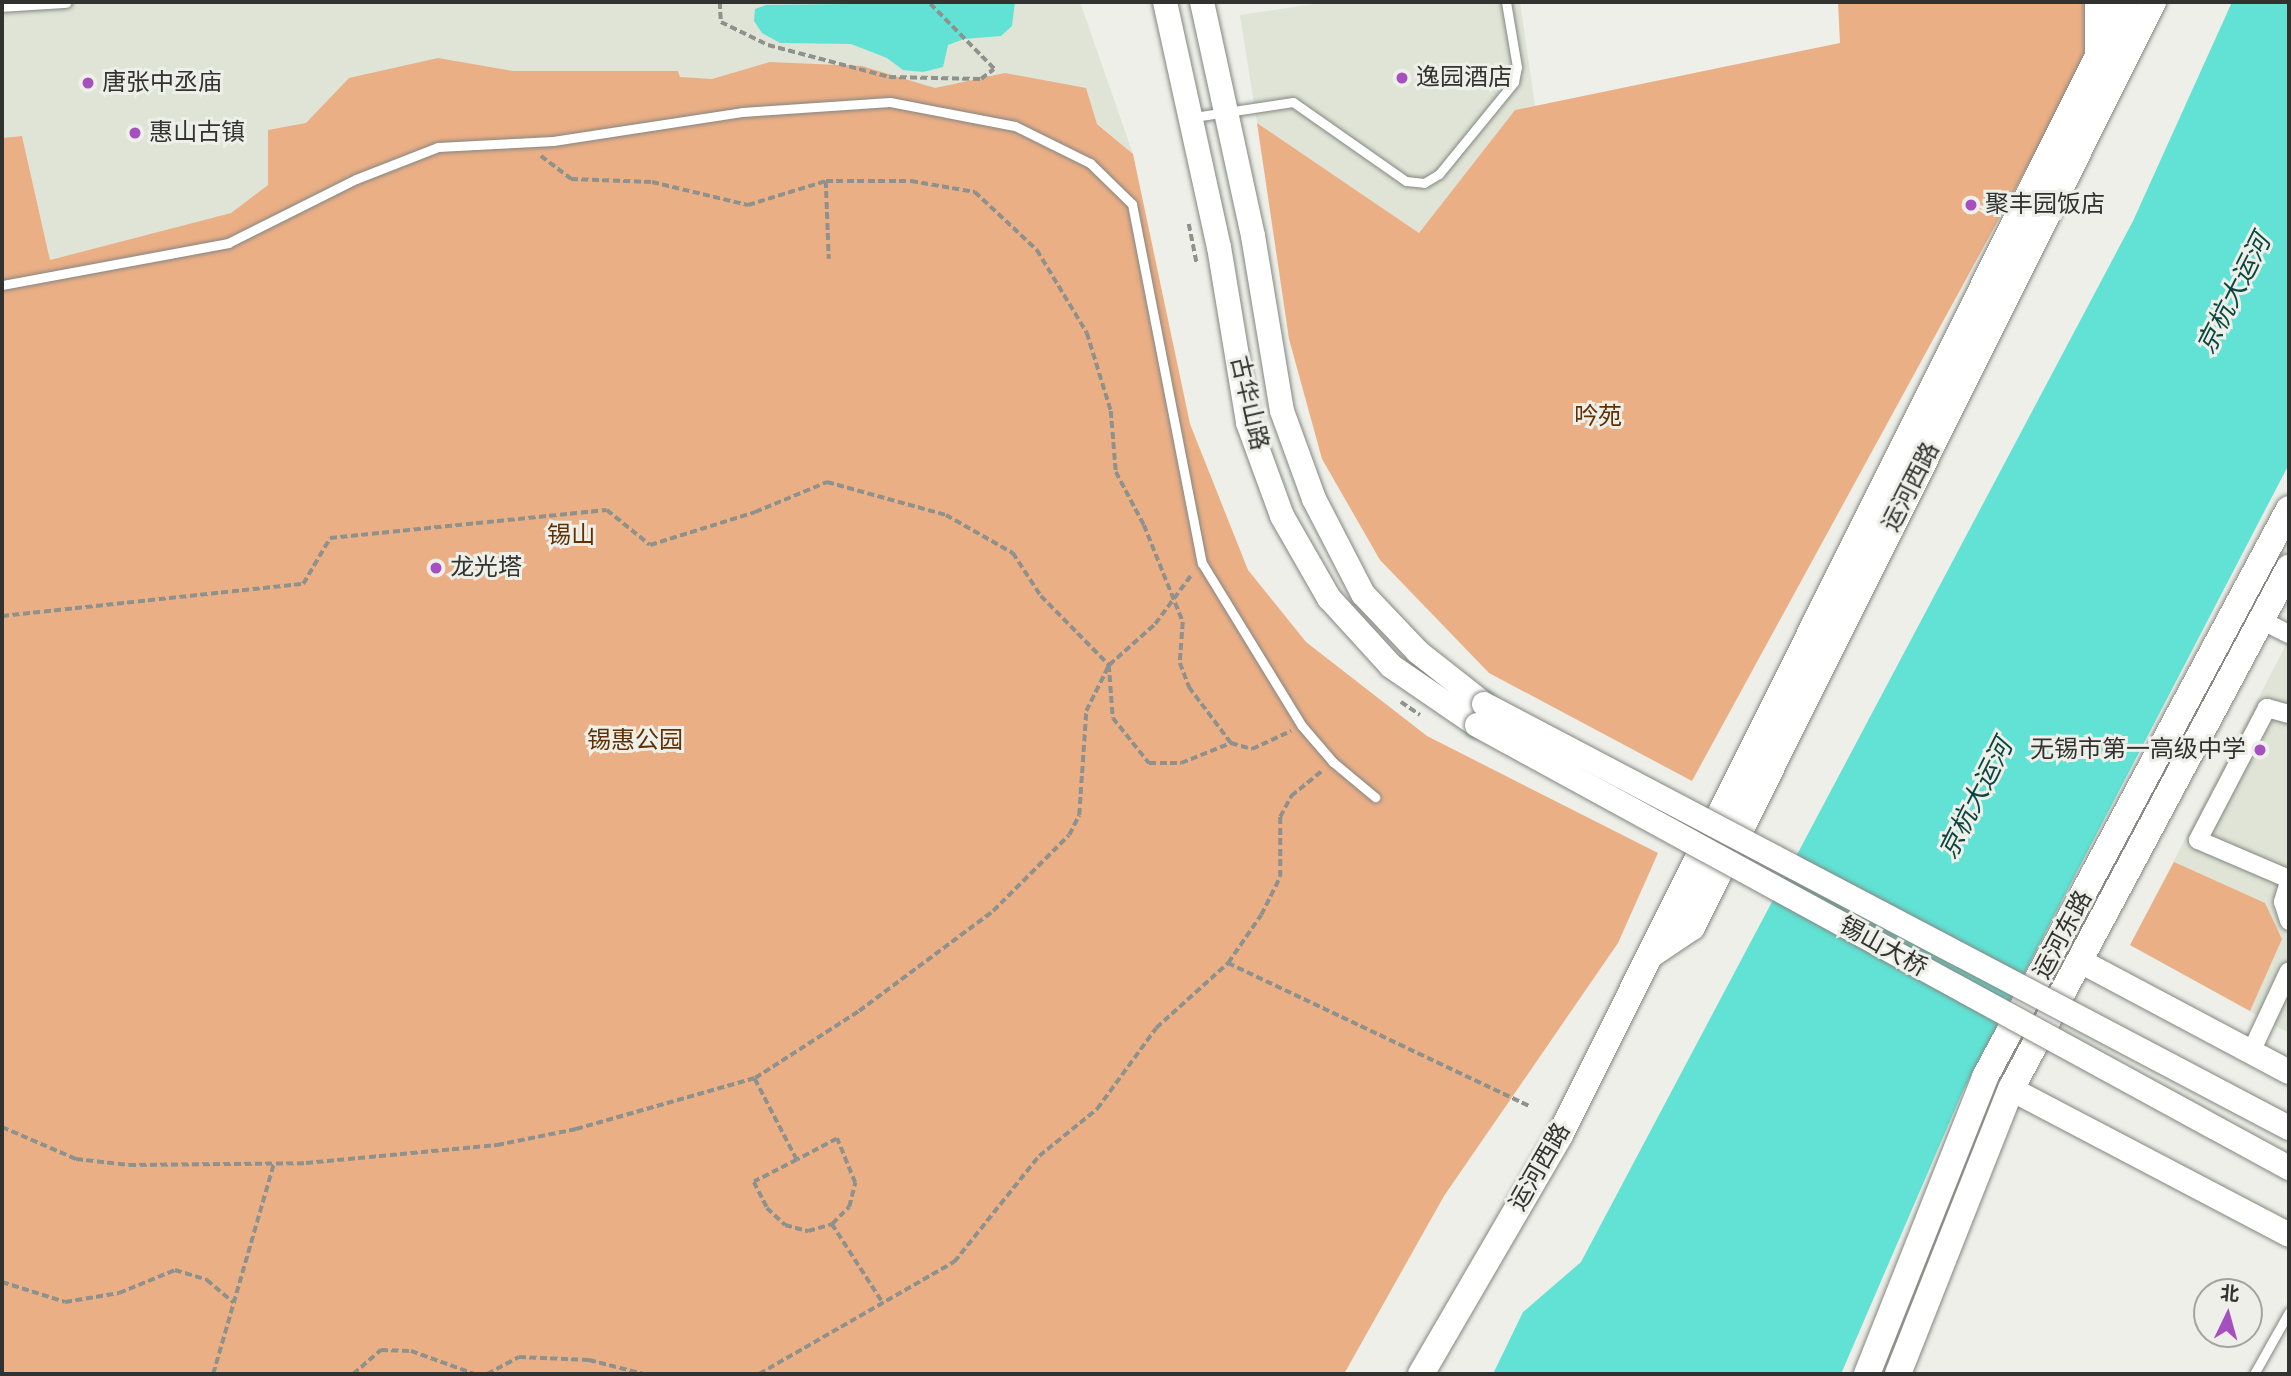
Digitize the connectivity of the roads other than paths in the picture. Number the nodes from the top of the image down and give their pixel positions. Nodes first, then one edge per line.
1 (66, 2) edge
2 (1165, 2) edge
3 (1202, 2) edge
4 (1506, 2) edge
5 (2097, 2) edge
6 (2125, 2) edge
7 (2153, 2) edge
8 (2, 6) edge
9 (2097, 58) junction
10 (1224, 109) junction
11 (1189, 118) junction
12 (2, 285) edge
13 (2289, 509) edge
14 (2289, 568) edge
15 (2261, 620) junction
16 (2289, 634) edge
17 (2289, 714) edge
18 (1481, 715) junction
19 (1376, 797) dead end
20 (2289, 880) edge
21 (2289, 921) edge
22 (1650, 955) junction
23 (2082, 962) junction
24 (2289, 971) edge
25 (2251, 1052) junction
26 (2289, 1072) edge
27 (2011, 1089) junction
28 (2289, 1128) edge
29 (2289, 1168) edge
30 (2289, 1235) edge
31 (2289, 1312) edge
32 (1421, 1374) edge
33 (1867, 1374) edge
34 (1898, 1374) edge
35 (2254, 1374) edge

1 - 8 street
2 - 11 main road, 古华山路
3 - 10 main road, 古华山路
4 - 10 lane
5 - 9 main road
6 - 9 main road, 运河西路
7 - 22 main road, 运河西路
9 - 22 main road, 运河西路
10 - 11 lane
10 - 18 main road, 古华山路
11 - 18 main road, 古华山路
12 - 19 lane
13 - 33 main road, 运河东路
14 - 15 main road, 运河东路
15 - 16 street
15 - 23 main road, 运河东路
17 - 20 street
18 - 28 main road, 锡山大桥, bridge
18 - 29 main road, 锡山大桥, bridge
20 - 21 street
22 - 32 main road, 运河西路
23 - 25 main road
23 - 27 main road, 运河东路
24 - 25 street
25 - 26 main road
27 - 30 main road
27 - 34 main road, 运河东路
31 - 35 lane

